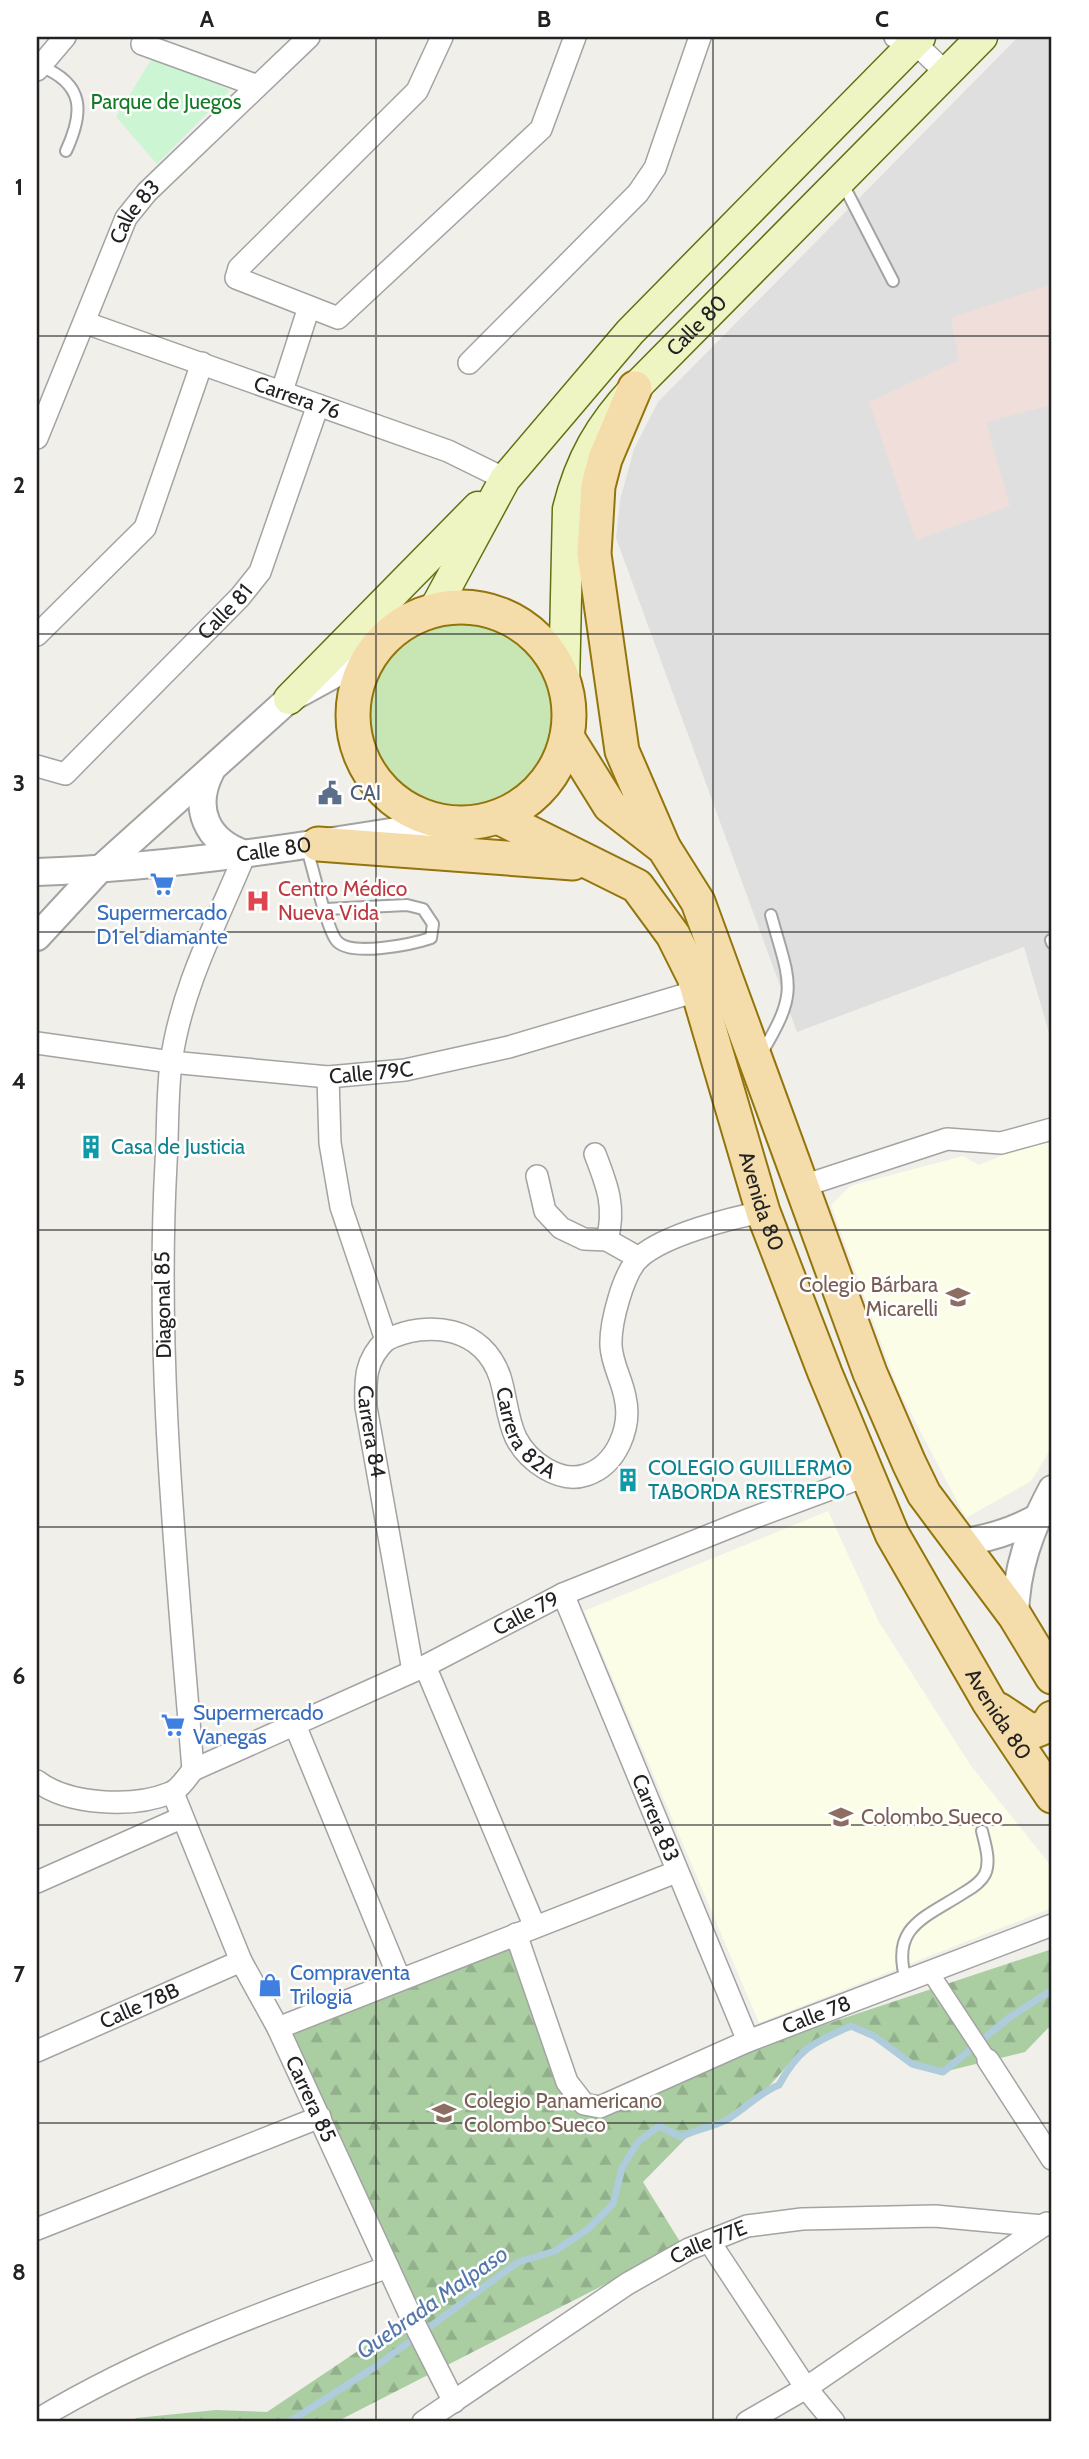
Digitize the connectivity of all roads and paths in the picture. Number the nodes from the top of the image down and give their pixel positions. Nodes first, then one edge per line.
1 (65, 37) edge
2 (309, 37) edge
3 (442, 37) edge
4 (575, 37) edge
5 (700, 37) edge
6 (982, 37) edge
7 (910, 39) edge
8 (145, 41) edge
9 (38, 68) edge
10 (945, 72) junction
11 (255, 85) junction
12 (66, 151) dead end
13 (841, 178) junction
14 (893, 281) dead end
15 (309, 307) junction
16 (86, 323) junction
17 (202, 363) junction
18 (469, 363) dead end
19 (635, 388) junction
20 (282, 391) junction
21 (318, 405) junction
22 (37, 438) edge
23 (505, 479) junction
24 (434, 610) junction
25 (37, 635) edge
26 (371, 654) junction
27 (564, 685) junction
28 (289, 699) junction
29 (566, 737) junction
30 (217, 764) junction
31 (37, 766) edge
32 (498, 817) junction
33 (447, 823) junction
34 (312, 845) junction
35 (664, 848) junction
36 (245, 854) junction
37 (593, 865) junction
38 (98, 871) junction
39 (37, 872) edge
40 (326, 909) junction
41 (771, 915) dead end
42 (37, 937) edge
43 (697, 991) junction
44 (37, 1043) edge
45 (757, 1061) junction
46 (171, 1062) junction
47 (328, 1077) junction
48 (1052, 1129) edge
49 (595, 1154) dead end
50 (537, 1176) dead end
51 (800, 1187) junction
52 (763, 1212) junction
53 (607, 1240) junction
54 (639, 1258) junction
55 (386, 1340) junction
56 (868, 1475) junction
57 (1052, 1489) edge
58 (1037, 1518) junction
59 (959, 1543) junction
60 (563, 1594) junction
61 (1015, 1616) junction
62 (419, 1669) junction
63 (1052, 1677) edge
64 (989, 1702) junction
65 (1052, 1718) edge
66 (295, 1725) junction
67 (193, 1770) junction
68 (37, 1780) edge
69 (173, 1793) junction
70 (1052, 1796) edge
71 (181, 1818) junction
72 (982, 1831) dead end
73 (676, 1872) junction
74 (37, 1882) edge
75 (1052, 1925) edge
76 (525, 1931) junction
77 (241, 1961) junction
78 (930, 1972) junction
79 (400, 1980) junction
80 (906, 1980) junction
81 (278, 2028) junction
82 (748, 2041) junction
83 (37, 2051) edge
84 (988, 2060) joint
85 (584, 2104) joint
86 (320, 2117) junction
87 (1052, 2159) edge
88 (1048, 2223) edge
89 (37, 2229) edge
90 (709, 2241) junction
91 (388, 2267) junction
92 (444, 2381) junction
93 (482, 2382) junction
94 (806, 2388) junction
95 (454, 2402) junction
96 (429, 2419) edge
97 (37, 2420) edge
98 (747, 2422) edge
99 (834, 2422) edge

1 - 9 street
2 - 11 street, Calle 83
3 - 15 street
4 - 15 street
5 - 18 street
6 - 10 main road, Calle 80
7 - 10 street
7 - 23 main road, Calle 80
8 - 11 street
9 - 12 lane
10 - 13 main road, Calle 80
11 - 16 street, Calle 83
13 - 14 lane
13 - 19 main road, Calle 80
15 - 20 street
16 - 17 street, Carrera 76
16 - 22 street, Calle 83
17 - 20 street, Carrera 76
17 - 25 street
19 - 27 main road, Calle 80
19 - 35 main road
20 - 21 street, Carrera 76
21 - 23 street, Carrera 76
21 - 31 street, Calle 81
23 - 24 main road, Calle 80
23 - 28 main road
24 - 26 main road
24 - 27 main road
26 - 28 street
26 - 33 main road
27 - 29 main road
28 - 30 street
29 - 32 main road
29 - 35 main road, Avenida 80
30 - 36 street
30 - 38 street
32 - 33 main road
32 - 37 main road, Avenida 80
33 - 34 street, Calle 80
34 - 36 street, Calle 80
34 - 37 main road
34 - 40 lane
35 - 45 main road, Avenida 80
36 - 38 street, Calle 80
36 - 46 street, Diagonal 85
37 - 43 main road, Avenida 80
38 - 39 street, Calle 80
38 - 42 street
40 - 40 lane
41 - 45 lane
43 - 47 street, Calle 79C
43 - 52 main road, Avenida 80
44 - 46 street, Calle 79C
45 - 51 main road, Avenida 80
46 - 47 street, Calle 79C
46 - 67 street, Diagonal 85
47 - 55 street
48 - 51 street
49 - 53 street
50 - 53 street
51 - 59 main road, Avenida 80
52 - 54 street
52 - 56 main road, Avenida 80
53 - 54 street
54 - 55 street, Carrera 82A
55 - 62 street, Carrera 84
56 - 60 street, Calle 79
56 - 64 main road, Avenida 80
57 - 58 street
58 - 59 street
58 - 61 street
59 - 61 main road, Avenida 80
60 - 62 street, Calle 79
60 - 73 street, Carrera 83
61 - 63 main road, Avenida 80
62 - 66 street, Calle 79
62 - 76 street, Carrera 84
64 - 65 main road
64 - 70 main road, Avenida 80
66 - 67 street, Calle 79
66 - 79 street
67 - 69 street
68 - 69 street
69 - 71 street, Carrera 85
71 - 74 street
71 - 77 street, Carrera 85
72 - 80 lane
73 - 76 street
73 - 82 street, Carrera 83
75 - 78 street, Calle 78
76 - 79 street
76 - 85 street, Carrera 84
77 - 81 street, Carrera 85
77 - 83 street, Calle 78B
78 - 80 street, Calle 78
78 - 84 street
79 - 81 street
80 - 82 street, Calle 78
81 - 86 street, Carrera 85
82 - 85 street, Calle 78
84 - 87 street
86 - 89 street
86 - 91 street, Carrera 85
88 - 90 street, Calle 77E
88 - 94 street
90 - 93 street, Calle 77E
90 - 94 street
91 - 92 street, Carrera 85
91 - 97 street
92 - 93 street
92 - 95 street, Carrera 85
92 - 96 street
93 - 95 street, Calle 77E
94 - 98 street
94 - 99 street
95 - 96 street, Calle 77E

